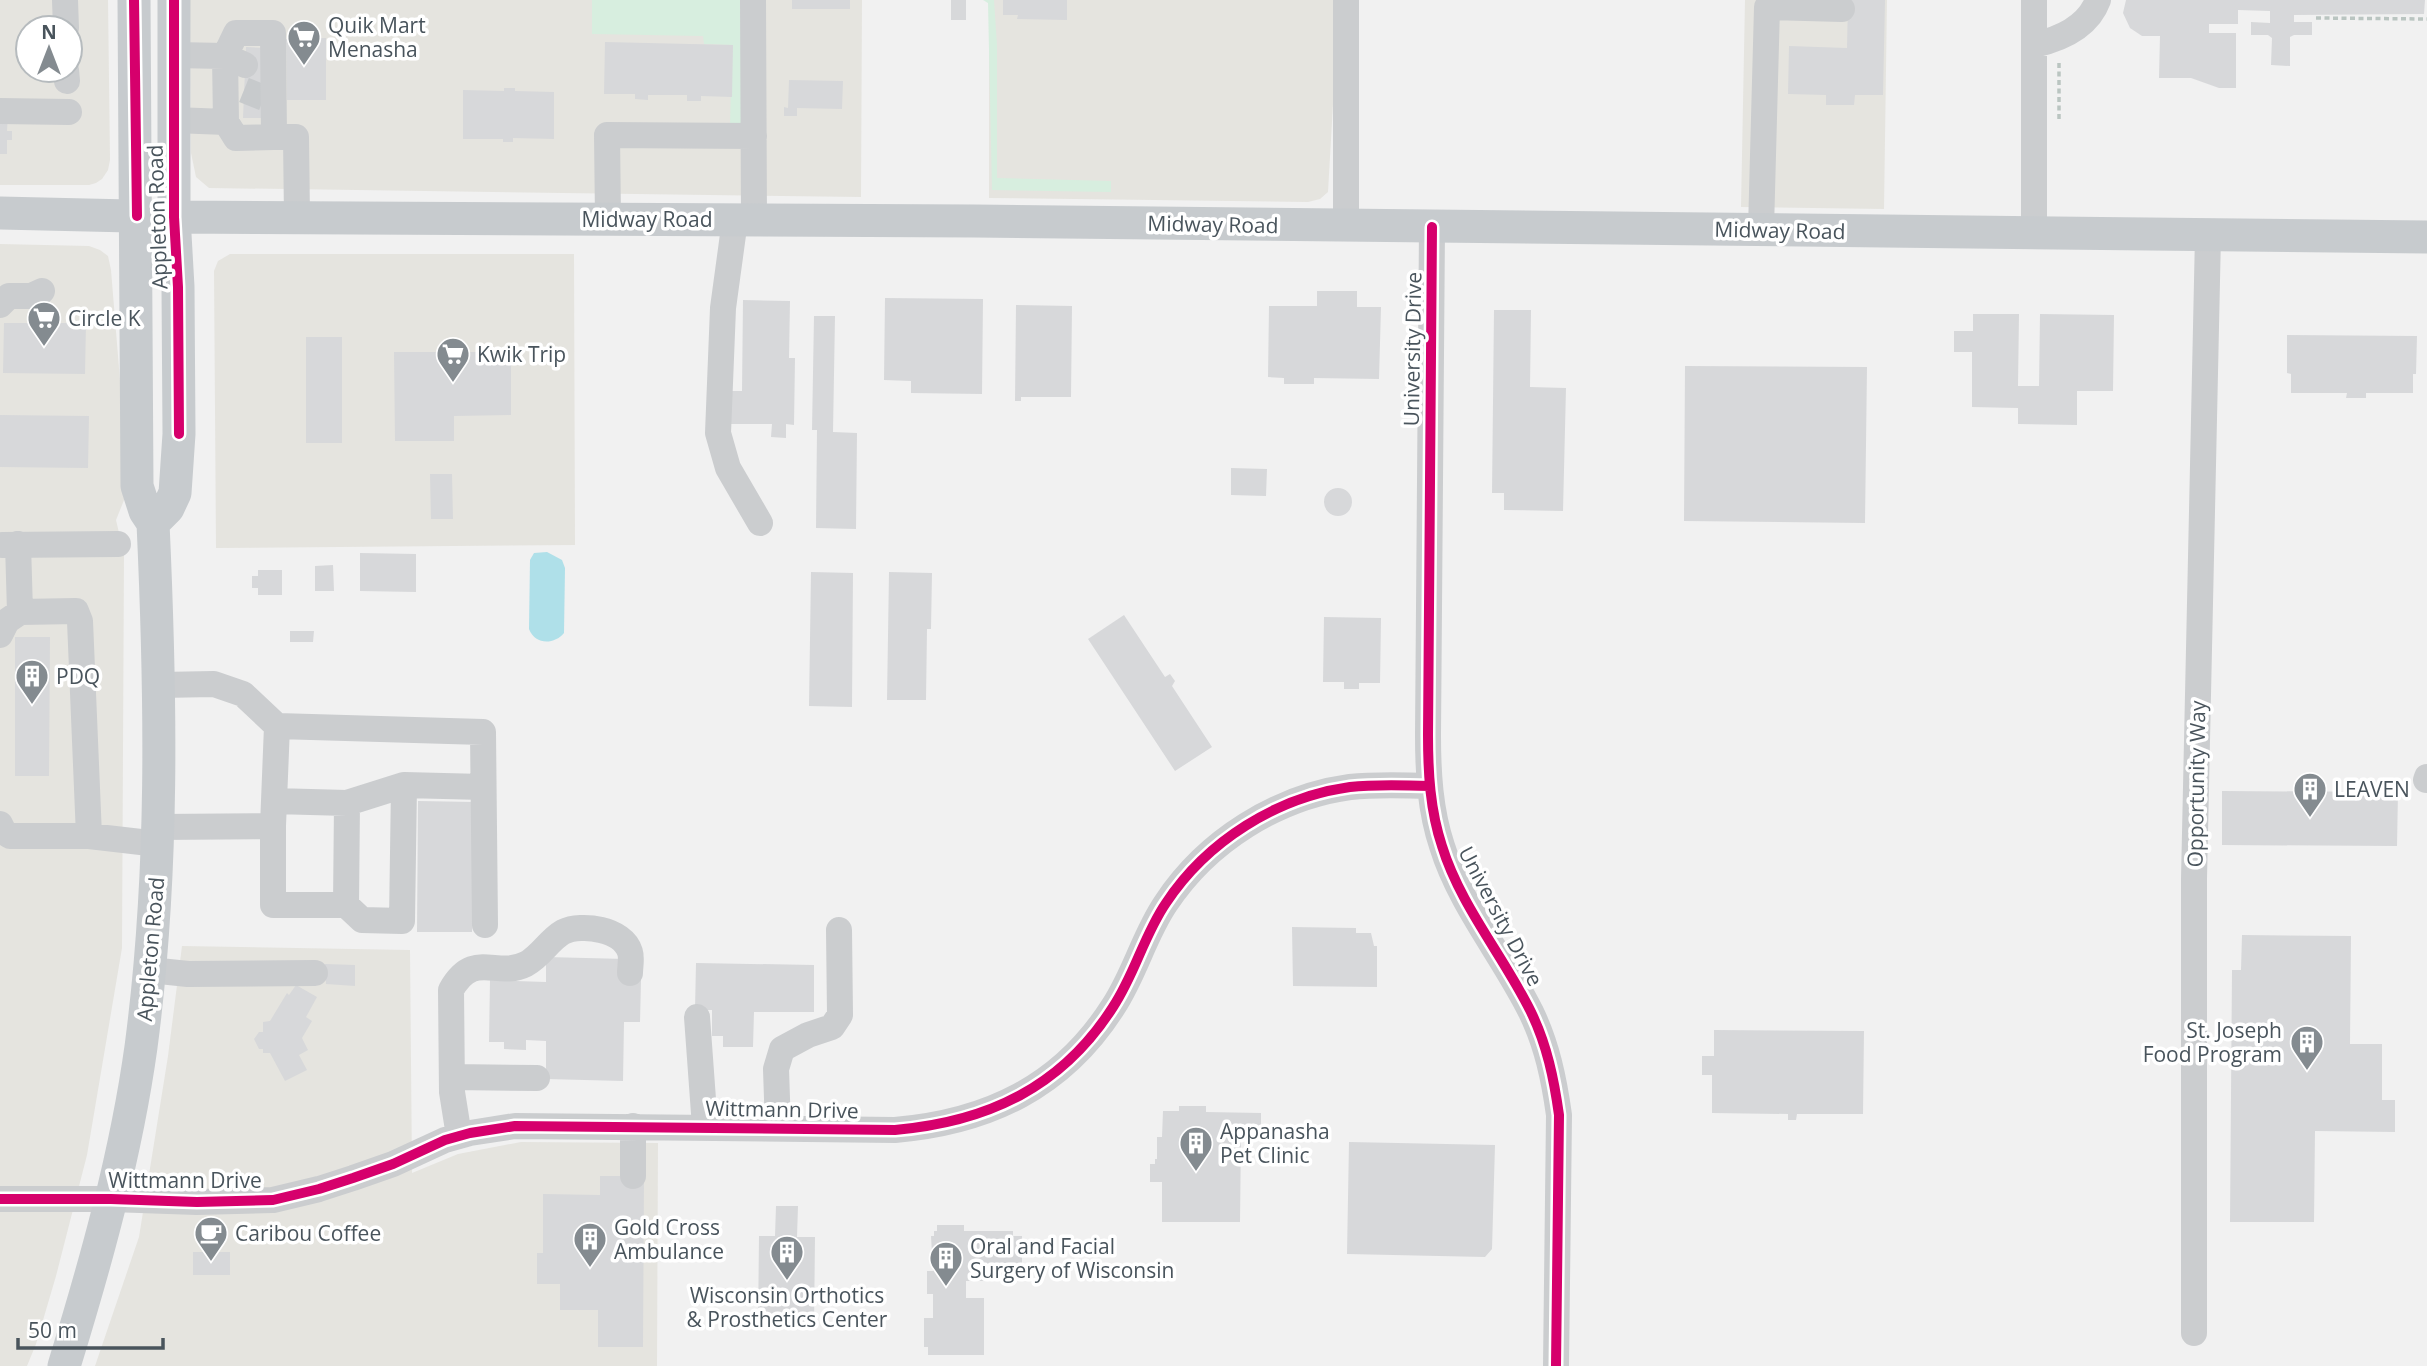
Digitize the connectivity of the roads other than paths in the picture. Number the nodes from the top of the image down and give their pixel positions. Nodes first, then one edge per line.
1 (134, 0) edge
2 (174, 0) edge
3 (753, 0) edge
4 (1346, 0) edge
5 (2034, 0) edge
6 (2098, 0) edge
7 (1842, 9) dead end
8 (2034, 45) junction
9 (174, 55) junction
10 (252, 81) junction
11 (0, 92) edge
12 (67, 94) edge
13 (0, 102) edge
14 (0, 111) edge
15 (174, 120) junction
16 (226, 122) junction
17 (754, 136) junction
18 (274, 137) junction
19 (0, 214) edge
20 (137, 216) junction
21 (174, 217) junction
22 (296, 218) junction
23 (608, 219) junction
24 (744, 220) junction
25 (1346, 226) junction
26 (1432, 227) junction
27 (1761, 229) junction
28 (2034, 233) junction
29 (2208, 235) junction
30 (2427, 237) edge
31 (42, 291) dead end
32 (0, 305) edge
33 (153, 523) junction
34 (760, 523) dead end
35 (118, 544) dead end
36 (9, 545) edge
37 (20, 612) junction
38 (0, 635) edge
39 (160, 685) junction
40 (277, 726) junction
41 (404, 785) junction
42 (1430, 786) junction
43 (483, 787) junction
44 (347, 803) junction
45 (274, 814) junction
46 (0, 824) edge
47 (89, 836) junction
48 (158, 836) junction
49 (346, 905) junction
50 (485, 925) dead end
51 (839, 930) dead end
52 (150, 970) junction
53 (315, 973) dead end
54 (630, 973) dead end
55 (697, 1017) dead end
56 (452, 1077) junction
57 (537, 1077) dead end
58 (633, 1126) junction
59 (705, 1127) junction
60 (778, 1128) junction
61 (459, 1136) junction
62 (633, 1176) dead end
63 (0, 1199) edge
64 (111, 1199) junction
65 (2194, 1333) dead end
66 (64, 1366) edge
67 (1556, 1366) edge

1 - 20 main road, Appleton Road
2 - 9 main road, Appleton Road
3 - 17 street
4 - 25 street
5 - 8 street
6 - 8 street
7 - 27 street
8 - 28 street
9 - 10 street
9 - 15 main road, Appleton Road
10 - 16 street
10 - 18 street
11 - 12 street
12 - 13 street
12 - 14 street
15 - 16 street
15 - 21 main road, Appleton Road
16 - 18 street
17 - 23 street
17 - 24 street
18 - 22 street
19 - 20 main road, Midway Road
20 - 21 main road, Midway Road
20 - 33 main road, Appleton Road
21 - 22 main road, Midway Road
21 - 33 main road, Appleton Road
22 - 23 main road, Midway Road
23 - 24 main road, Midway Road
24 - 25 main road, Midway Road
24 - 34 street
25 - 26 main road, Midway Road
26 - 27 main road, Midway Road
26 - 42 street, University Drive
27 - 28 main road, Midway Road
28 - 29 main road, Midway Road
29 - 30 main road, Midway Road
29 - 65 street, Opportunity Way
31 - 32 street
33 - 39 main road, Appleton Road
35 - 36 street
36 - 37 street
37 - 38 street
37 - 47 street
39 - 40 street
39 - 48 main road, Appleton Road
40 - 43 street
40 - 45 street
41 - 43 street
41 - 44 street
41 - 49 street
42 - 60 street, Wittmann Drive
42 - 67 street, University Drive
43 - 50 street
44 - 45 street
44 - 49 street
45 - 48 street
45 - 49 street
46 - 47 street
47 - 48 street
48 - 52 main road, Appleton Road
51 - 60 street
52 - 53 street
52 - 64 main road, Appleton Road
54 - 56 street
55 - 59 street
56 - 57 street
56 - 61 street
58 - 59 street, Wittmann Drive
58 - 61 street, Wittmann Drive
58 - 62 street
59 - 60 street, Wittmann Drive
61 - 64 street, Wittmann Drive
63 - 64 street, Wittmann Drive
64 - 66 main road, Appleton Road

